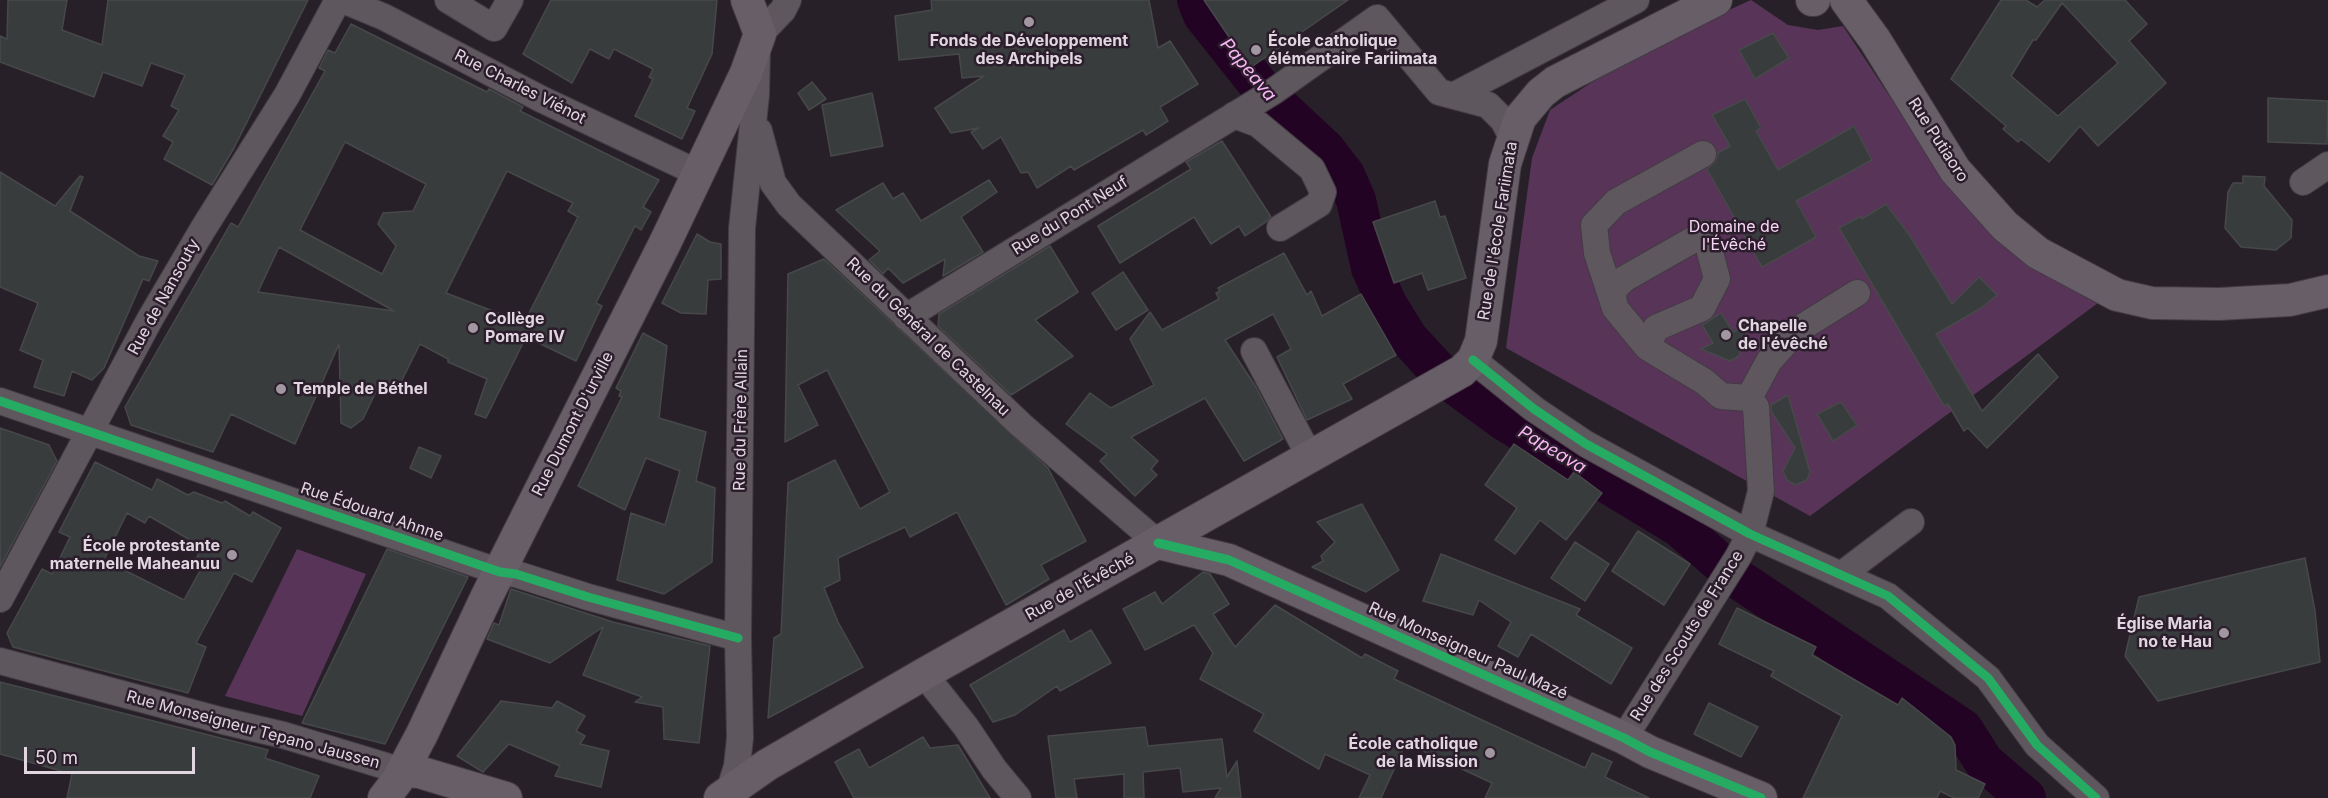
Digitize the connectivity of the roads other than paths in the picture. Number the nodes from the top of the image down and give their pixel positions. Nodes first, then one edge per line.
1 (338, 0) edge
2 (343, 0) edge
3 (448, 0) edge
4 (510, 0) edge
5 (747, 0) edge
6 (788, 0) edge
7 (1636, 0) edge
8 (1716, 0) edge
9 (1846, 0) edge
10 (494, 28) junction
11 (758, 41) junction
12 (474, 63) junction
13 (756, 95) junction
14 (1455, 95) junction
15 (1243, 110) junction
16 (1512, 137) junction
17 (1703, 154) dead end
18 (2328, 165) edge
19 (698, 173) junction
20 (2302, 182) dead end
21 (1280, 228) dead end
22 (2328, 291) edge
23 (1857, 293) dead end
24 (1615, 309) junction
25 (906, 317) junction
26 (1647, 347) junction
27 (1254, 351) dead end
28 (1467, 365) junction
29 (1749, 398) junction
30 (0, 401) edge
31 (89, 430) junction
32 (1310, 457) junction
33 (1911, 522) dead end
34 (1158, 543) junction
35 (1744, 546) junction
36 (500, 572) junction
37 (1841, 575) junction
38 (0, 599) edge
39 (738, 638) junction
40 (0, 662) edge
41 (924, 674) junction
42 (1624, 738) junction
43 (402, 771) junction
44 (727, 796) edge
45 (384, 798) edge
46 (506, 798) edge
47 (1018, 798) edge
48 (1761, 798) edge
49 (2096, 798) edge

1 - 31 street, Rue de Nansouty
2 - 12 street, Rue Charles Viénot
3 - 10 street
4 - 10 street
5 - 11 main road
6 - 11 street
7 - 14 street
8 - 16 main road, Rue de l'école Fariimata
9 - 22 main road, Rue Putiaoro
10 - 12 street
11 - 13 street, Rue du Frère Allain
11 - 19 main road, Rue Dumont D'urville
12 - 19 street, Rue Charles Viénot
13 - 25 street, Rue du Général de Castelnau
13 - 39 street, Rue du Frère Allain
14 - 15 street, Rue du Pont Neuf
14 - 16 street, Rue du Pont Neuf
15 - 21 street
15 - 25 street, Rue du Pont Neuf
16 - 28 main road, Rue de l'école Fariimata
17 - 24 street
18 - 20 street
19 - 36 main road, Rue Dumont D'urville
23 - 29 street
24 - 26 street
24 - 26 street
25 - 34 street, Rue du Général de Castelnau
26 - 29 street
27 - 32 street
28 - 32 main road, Rue de l'Évêché
28 - 35 street
29 - 35 street, Rue des Scouts de France
30 - 31 street, Rue Édouard Ahnne
31 - 36 street, Rue Édouard Ahnne
31 - 38 street, Rue de Nansouty
32 - 34 main road, Rue de l'Évêché
33 - 37 street
34 - 41 main road, Rue de l'Évêché
34 - 42 main road, Rue Monseigneur Paul Mazé
35 - 37 street
35 - 42 street, Rue des Scouts de France
36 - 39 street, Rue Édouard Ahnne
36 - 43 main road, Rue Dumont D'urville
37 - 49 street
39 - 44 street, Rue du Frère Allain
40 - 43 street, Rue Monseigneur Tepano Jaussen
41 - 44 main road, Rue de l'Évêché
41 - 47 street
42 - 48 main road, Rue Monseigneur Paul Mazé
43 - 45 main road, Rue Dumont D'urville
43 - 46 main road, Rue Monseigneur Tepano Jaussen

